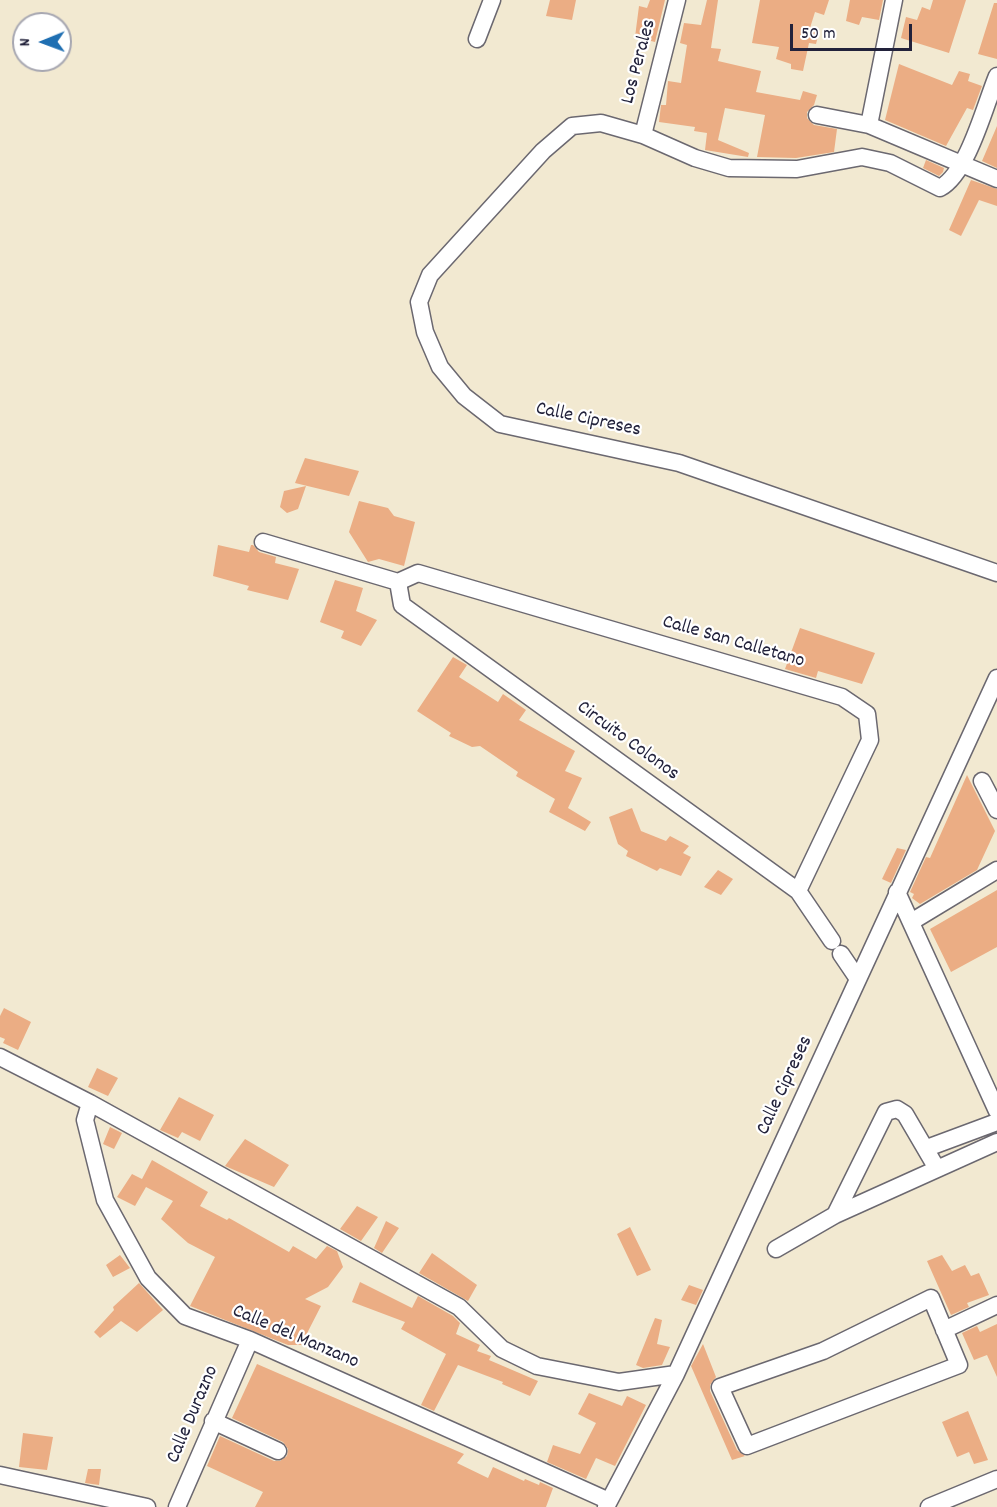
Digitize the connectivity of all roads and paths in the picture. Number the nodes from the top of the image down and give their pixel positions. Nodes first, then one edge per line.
1 (492, 0) edge
2 (678, 0) edge
3 (894, 0) edge
4 (477, 39) dead end
5 (997, 76) edge
6 (817, 115) dead end
7 (869, 125) junction
8 (643, 135) junction
9 (963, 163) junction
10 (997, 179) edge
11 (263, 542) dead end
12 (997, 573) edge
13 (398, 582) junction
14 (997, 678) edge
15 (982, 781) dead end
16 (997, 810) edge
17 (997, 870) edge
18 (798, 891) junction
19 (897, 892) junction
20 (911, 922) junction
21 (858, 979) junction
22 (0, 1057) edge
23 (90, 1103) junction
24 (997, 1111) edge
25 (997, 1122) edge
26 (997, 1142) edge
27 (927, 1148) junction
28 (936, 1167) junction
29 (835, 1215) junction
30 (776, 1249) dead end
31 (997, 1305) edge
32 (944, 1330) junction
33 (250, 1340) junction
34 (676, 1374) junction
35 (213, 1421) junction
36 (278, 1451) dead end
37 (0, 1475) edge
38 (997, 1479) edge
39 (80, 1492) junction
40 (608, 1504) edge
41 (71, 1507) edge
42 (147, 1507) edge
43 (177, 1507) edge
44 (929, 1507) edge

1 - 4 street
2 - 8 street, Los Perales
3 - 7 street
5 - 9 street
6 - 7 street
7 - 9 street
8 - 9 street, Calle Cipreses
8 - 12 street, Calle Cipreses
9 - 10 street
11 - 13 street
13 - 18 street, Circuito Colonos
13 - 18 street, Calle San Calletano
14 - 19 street, Calle Cipreses
15 - 16 street
17 - 20 street
18 - 21 street, Circuito Colonos
19 - 20 street
19 - 21 street, Calle Cipreses
20 - 24 street
21 - 34 street, Calle Cipreses
22 - 23 street
23 - 33 street, Calle del Manzano
23 - 34 street
25 - 27 street
26 - 28 street
27 - 28 street
27 - 29 street
28 - 29 street
29 - 30 street
31 - 32 street
32 - 32 street
33 - 35 street, Calle Durazno
33 - 40 street, Calle del Manzano
34 - 40 street, Calle Cipreses
35 - 36 street
35 - 43 street, Calle Durazno
37 - 39 street
38 - 44 street
39 - 41 street
39 - 42 street

